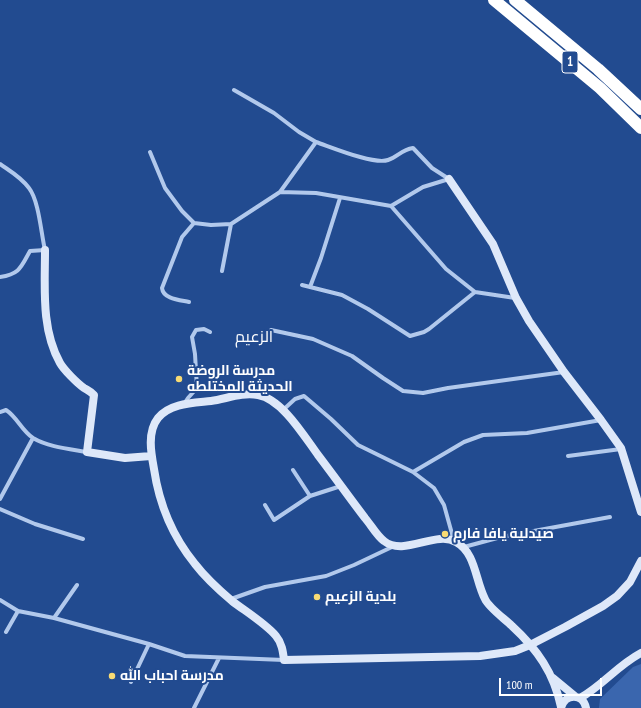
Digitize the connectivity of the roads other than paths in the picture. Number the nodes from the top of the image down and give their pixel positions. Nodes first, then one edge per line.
1 (494, 0) edge
2 (515, 0) edge
3 (234, 90) dead end
4 (641, 109) edge
5 (641, 128) edge
6 (316, 142) junction
7 (150, 152) dead end
8 (0, 164) edge
9 (449, 179) junction
10 (280, 192) junction
11 (340, 198) junction
12 (391, 206) junction
13 (194, 223) junction
14 (231, 224) junction
15 (45, 250) junction
16 (222, 271) dead end
17 (0, 277) edge
18 (302, 285) dead end
19 (310, 287) junction
20 (475, 292) junction
21 (516, 298) junction
22 (189, 302) dead end
23 (272, 330) dead end
24 (210, 332) dead end
25 (564, 372) junction
26 (184, 405) junction
27 (283, 410) junction
28 (0, 412) edge
29 (601, 420) junction
30 (33, 438) junction
31 (621, 448) junction
32 (88, 452) junction
33 (151, 456) junction
34 (568, 456) dead end
35 (293, 470) dead end
36 (413, 472) junction
37 (341, 485) junction
38 (310, 496) junction
39 (0, 499) edge
40 (265, 506) dead end
41 (0, 509) edge
42 (641, 512) edge
43 (610, 517) dead end
44 (84, 538) dead end
45 (454, 540) junction
46 (395, 546) junction
47 (463, 547) junction
48 (641, 561) edge
49 (77, 585) dead end
50 (0, 600) edge
51 (230, 600) junction
52 (18, 611) junction
53 (54, 618) junction
54 (6, 632) dead end
55 (149, 644) junction
56 (530, 645) junction
57 (641, 653) edge
58 (220, 658) junction
59 (284, 660) junction
60 (553, 678) junction
61 (131, 682) dead end
62 (601, 684) junction
63 (578, 698) junction
64 (561, 707) edge
65 (194, 708) edge
66 (587, 708) edge

1 - 5 highway, 1
2 - 4 highway, 1
3 - 6 street
6 - 9 street
6 - 10 street
7 - 13 street
8 - 15 street
9 - 12 street
9 - 21 street
10 - 11 street
10 - 14 street
11 - 12 street
11 - 19 street
12 - 20 street
13 - 14 street
13 - 22 street
14 - 16 street
15 - 17 street
15 - 32 street
18 - 19 street
19 - 20 street
20 - 21 street
21 - 25 street
23 - 25 street
24 - 26 street
25 - 29 street
26 - 27 street
26 - 33 street
27 - 36 street
27 - 37 street
28 - 30 street
29 - 31 street
29 - 36 street
30 - 32 street
30 - 39 street
31 - 34 street
31 - 42 street
32 - 33 street
33 - 51 street
35 - 38 street
36 - 45 street
37 - 38 street
37 - 46 street
38 - 40 street
41 - 44 street
43 - 47 street
45 - 46 street
45 - 47 street
46 - 51 street
47 - 56 street
48 - 56 street
49 - 53 street
50 - 52 street
51 - 59 street
52 - 53 street
52 - 54 street
53 - 55 street
55 - 58 street
55 - 61 street
56 - 59 street
56 - 60 street
57 - 62 street
58 - 59 street
58 - 65 street
60 - 63 street
60 - 64 street
62 - 63 street
62 - 66 street
63 - 64 street
63 - 66 street

